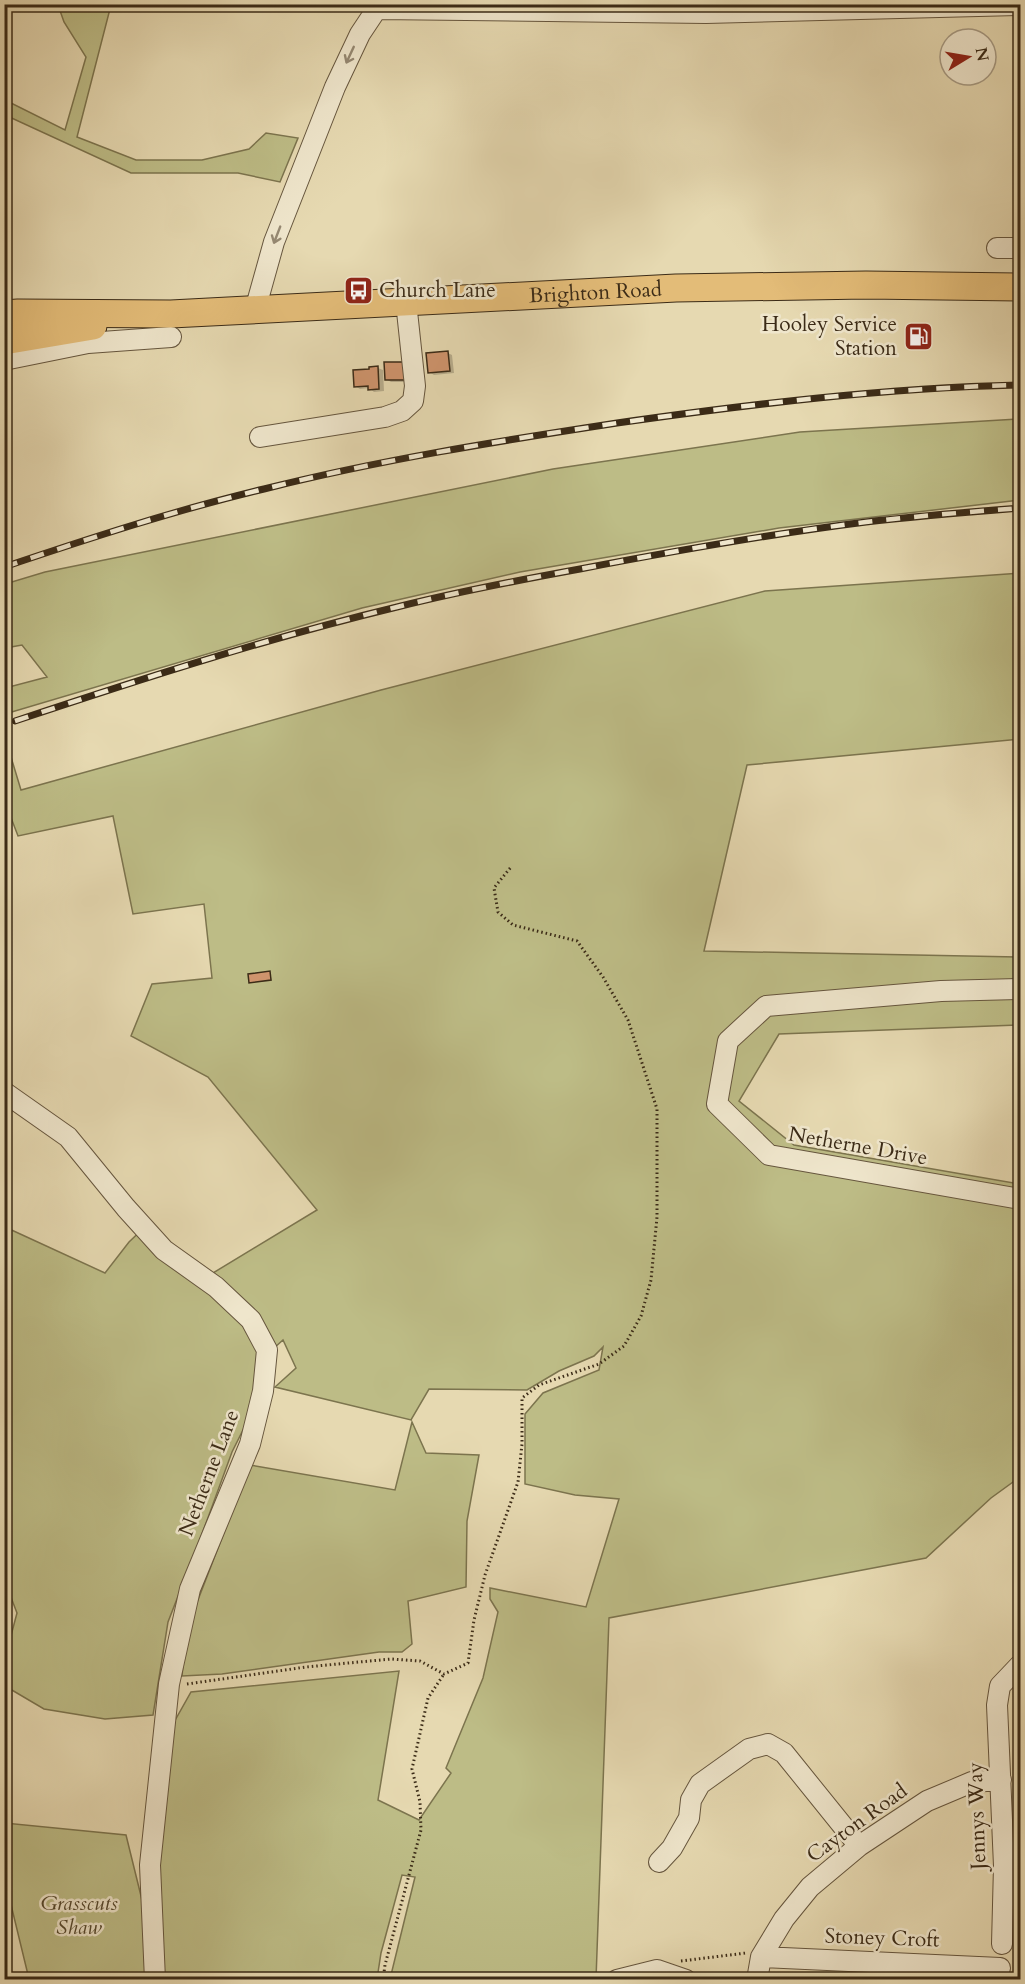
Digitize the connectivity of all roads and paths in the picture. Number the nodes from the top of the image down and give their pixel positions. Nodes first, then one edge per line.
1 (1020, 5) edge
2 (379, 7) edge
3 (709, 9) edge
4 (997, 248) dead end
5 (1020, 248) edge
6 (1020, 287) edge
7 (406, 302) junction
8 (255, 310) junction
9 (4, 314) edge
10 (171, 325) junction
11 (4, 341) edge
12 (4, 360) edge
13 (260, 437) dead end
14 (511, 867) dead end
15 (1020, 989) edge
16 (4, 1092) edge
17 (1020, 1199) edge
18 (1020, 1665) edge
19 (444, 1674) junction
20 (169, 1684) junction
21 (1001, 1780) junction
22 (1011, 1822) edge
23 (859, 1846) junction
24 (659, 1862) dead end
25 (1002, 1944) dead end
26 (764, 1954) junction
27 (1000, 1968) dead end
28 (657, 1970) junction
29 (154, 1980) edge
30 (383, 1980) edge
31 (617, 1980) edge
32 (686, 1980) edge
33 (757, 1980) edge

1 - 3 street
2 - 3 street
2 -> 8 street
4 - 5 street
6 - 7 highway, Brighton Road
7 - 8 highway, Brighton Road
7 - 13 street
8 - 10 highway, Brighton Road
9 - 10 highway, Brighton Road
10 - 11 highway, Brighton Road
10 - 12 street, Brighton Road
14 - 19 path
15 - 17 street, Netherne Drive
16 - 20 street, Netherne Lane
18 - 21 street, Jennys Way
19 - 20 path
19 - 30 path
20 - 29 street, Netherne Lane
21 - 22 street, Jennys Way
21 - 23 street, Cayton Road
22 - 25 street, Jennys Way
23 - 24 street
23 - 26 street, Cayton Road
26 - 27 street, Stoney Croft
26 - 28 path
26 - 33 street, Cayton Road
28 - 31 street
28 - 32 street

